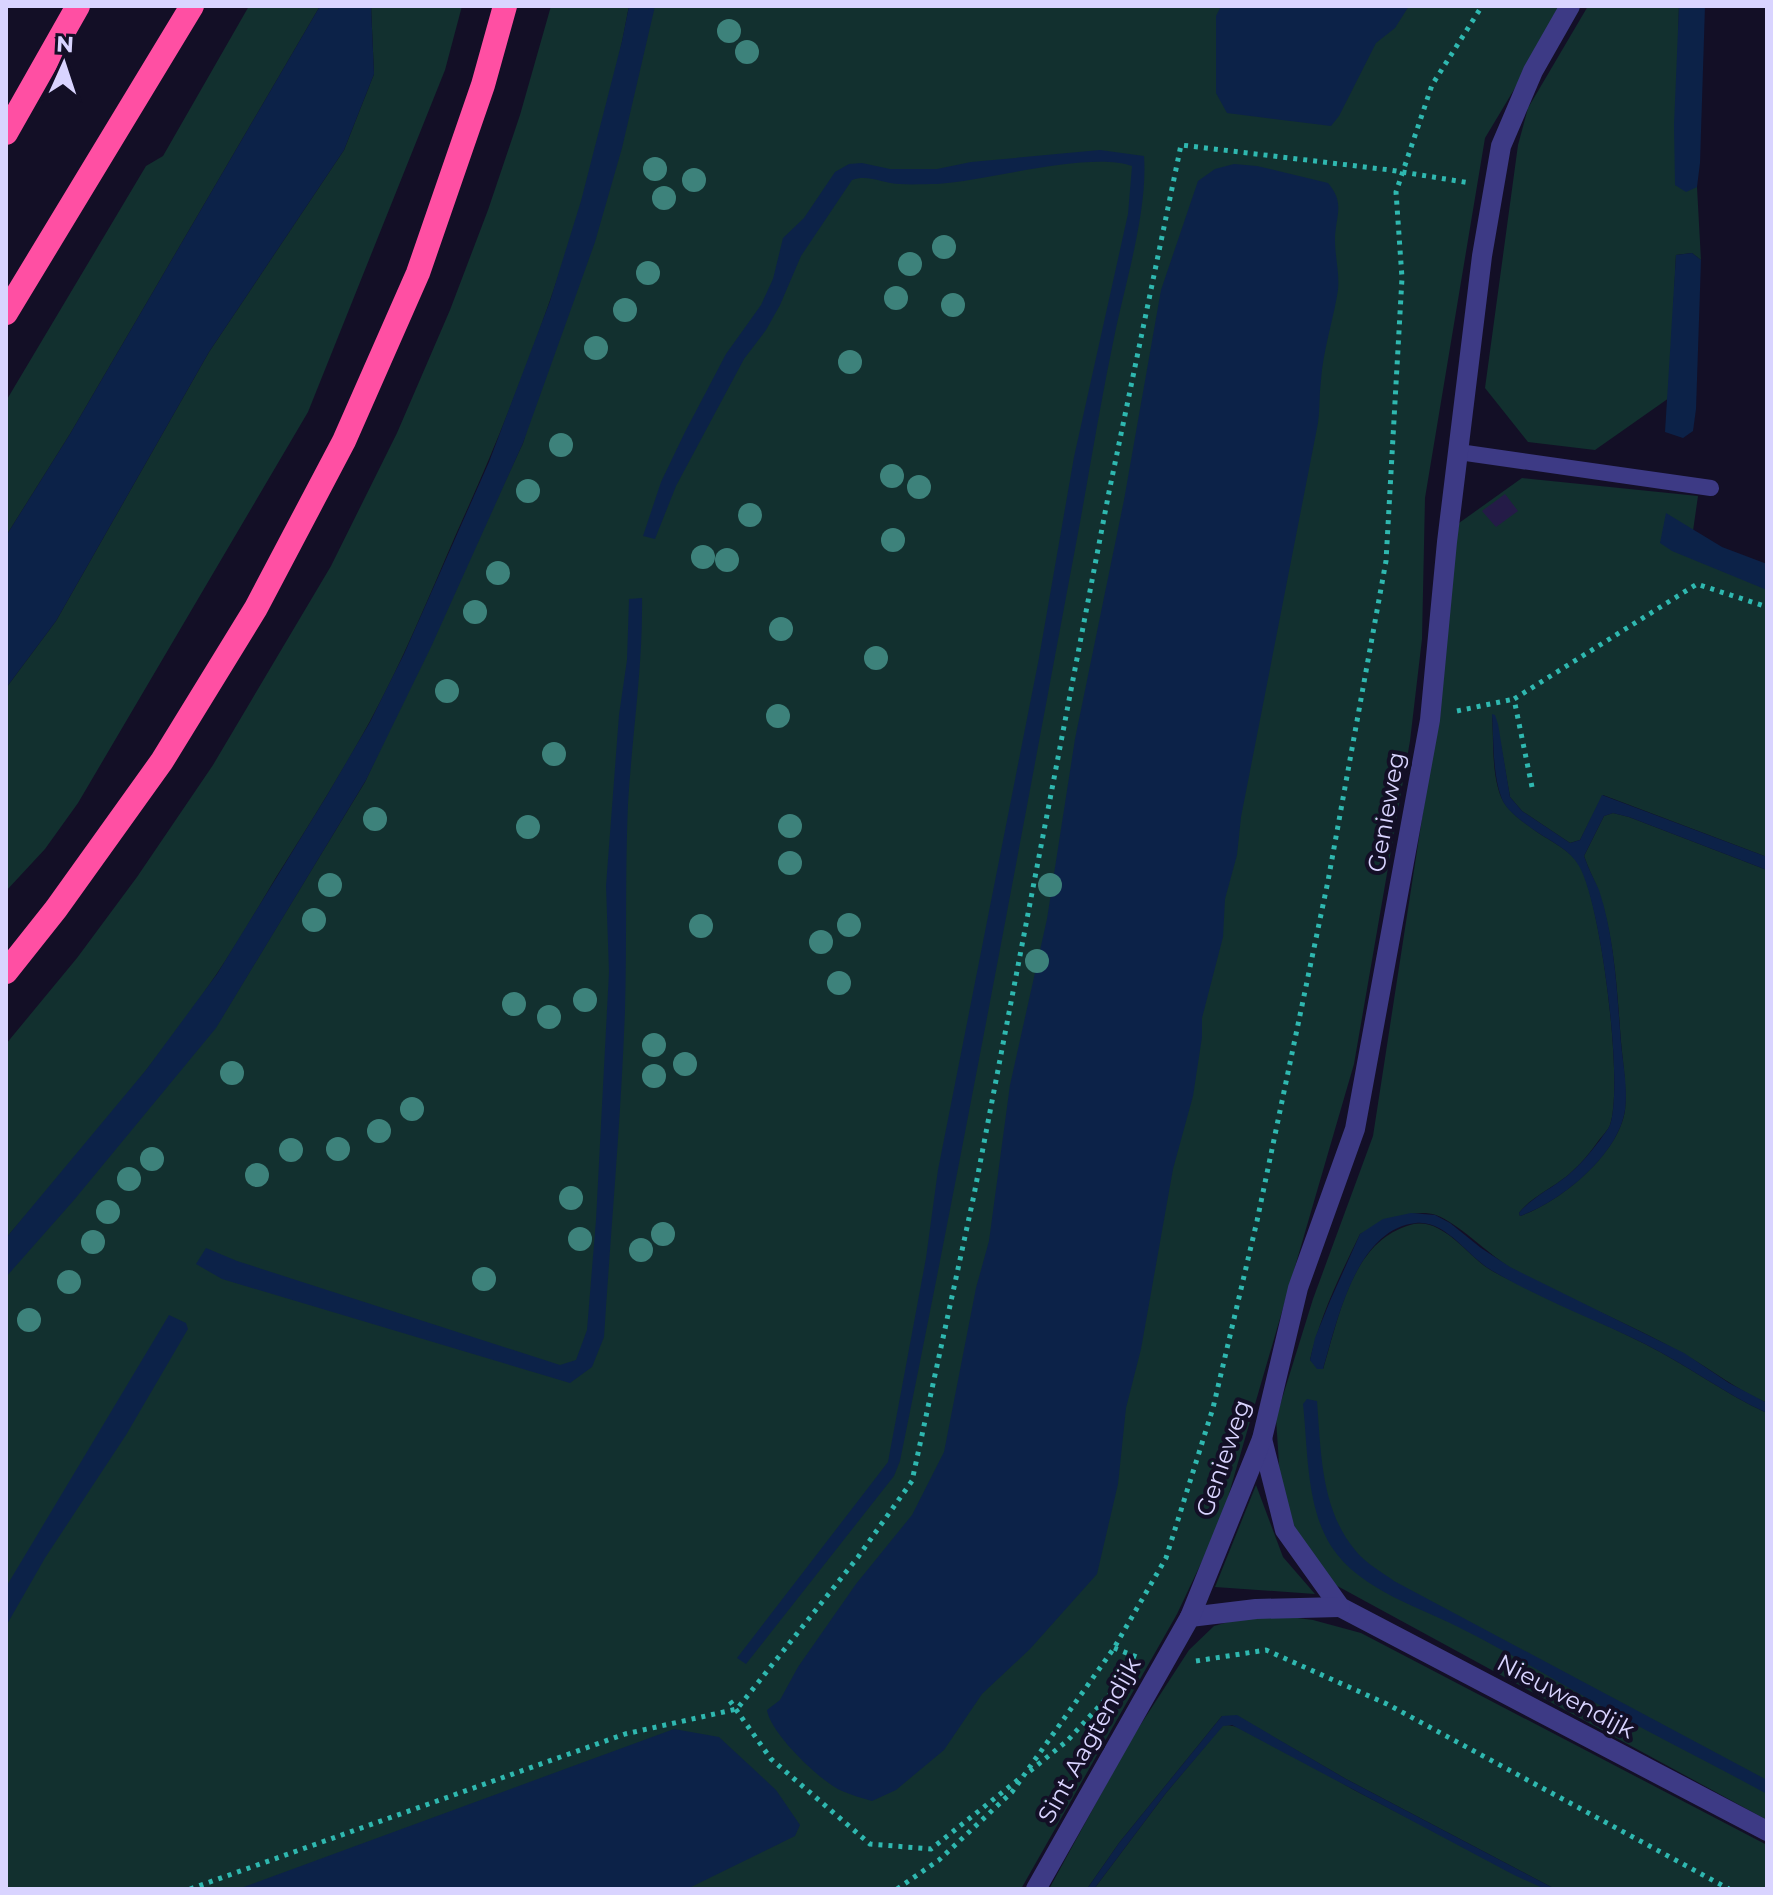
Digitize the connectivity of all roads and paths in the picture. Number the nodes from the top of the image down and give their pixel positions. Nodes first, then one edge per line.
1 (78, 6) edge
2 (192, 6) edge
3 (505, 6) edge
4 (1482, 6) edge
5 (1570, 6) edge
6 (6, 133) edge
7 (1403, 172) junction
8 (1495, 187) junction
9 (6, 313) edge
10 (1459, 452) junction
11 (1711, 488) dead end
12 (1767, 607) edge
13 (1514, 699) junction
14 (1430, 716) junction
15 (1532, 787) dead end
16 (6, 972) edge
17 (1262, 1439) junction
18 (1340, 1607) junction
19 (1190, 1617) junction
20 (1160, 1667) junction
21 (730, 1701) dead end
22 (737, 1709) junction
23 (1025, 1775) junction
24 (1767, 1831) edge
25 (190, 1889) edge
26 (897, 1889) edge
27 (1036, 1889) edge
28 (1729, 1889) edge

1 - 6 highway
2 - 9 highway
3 - 16 highway
4 - 7 path
5 - 8 street, Genieweg
7 - 8 path
7 - 22 path
7 - 23 path
8 - 10 street, Genieweg
10 - 11 lane
10 - 14 street, Genieweg
12 - 13 path
13 - 14 path
13 - 15 path
14 - 17 street, Genieweg
17 - 18 street, Nieuwendijk
17 - 19 street, Genieweg
18 - 19 street, Nieuwendijk
18 - 24 street, Nieuwendijk
19 - 20 street, Sint Aagtendijk
20 - 23 path
20 - 27 street, Sint Aagtendijk
20 - 28 path
21 - 22 path
22 - 23 path
22 - 25 path
23 - 26 path

